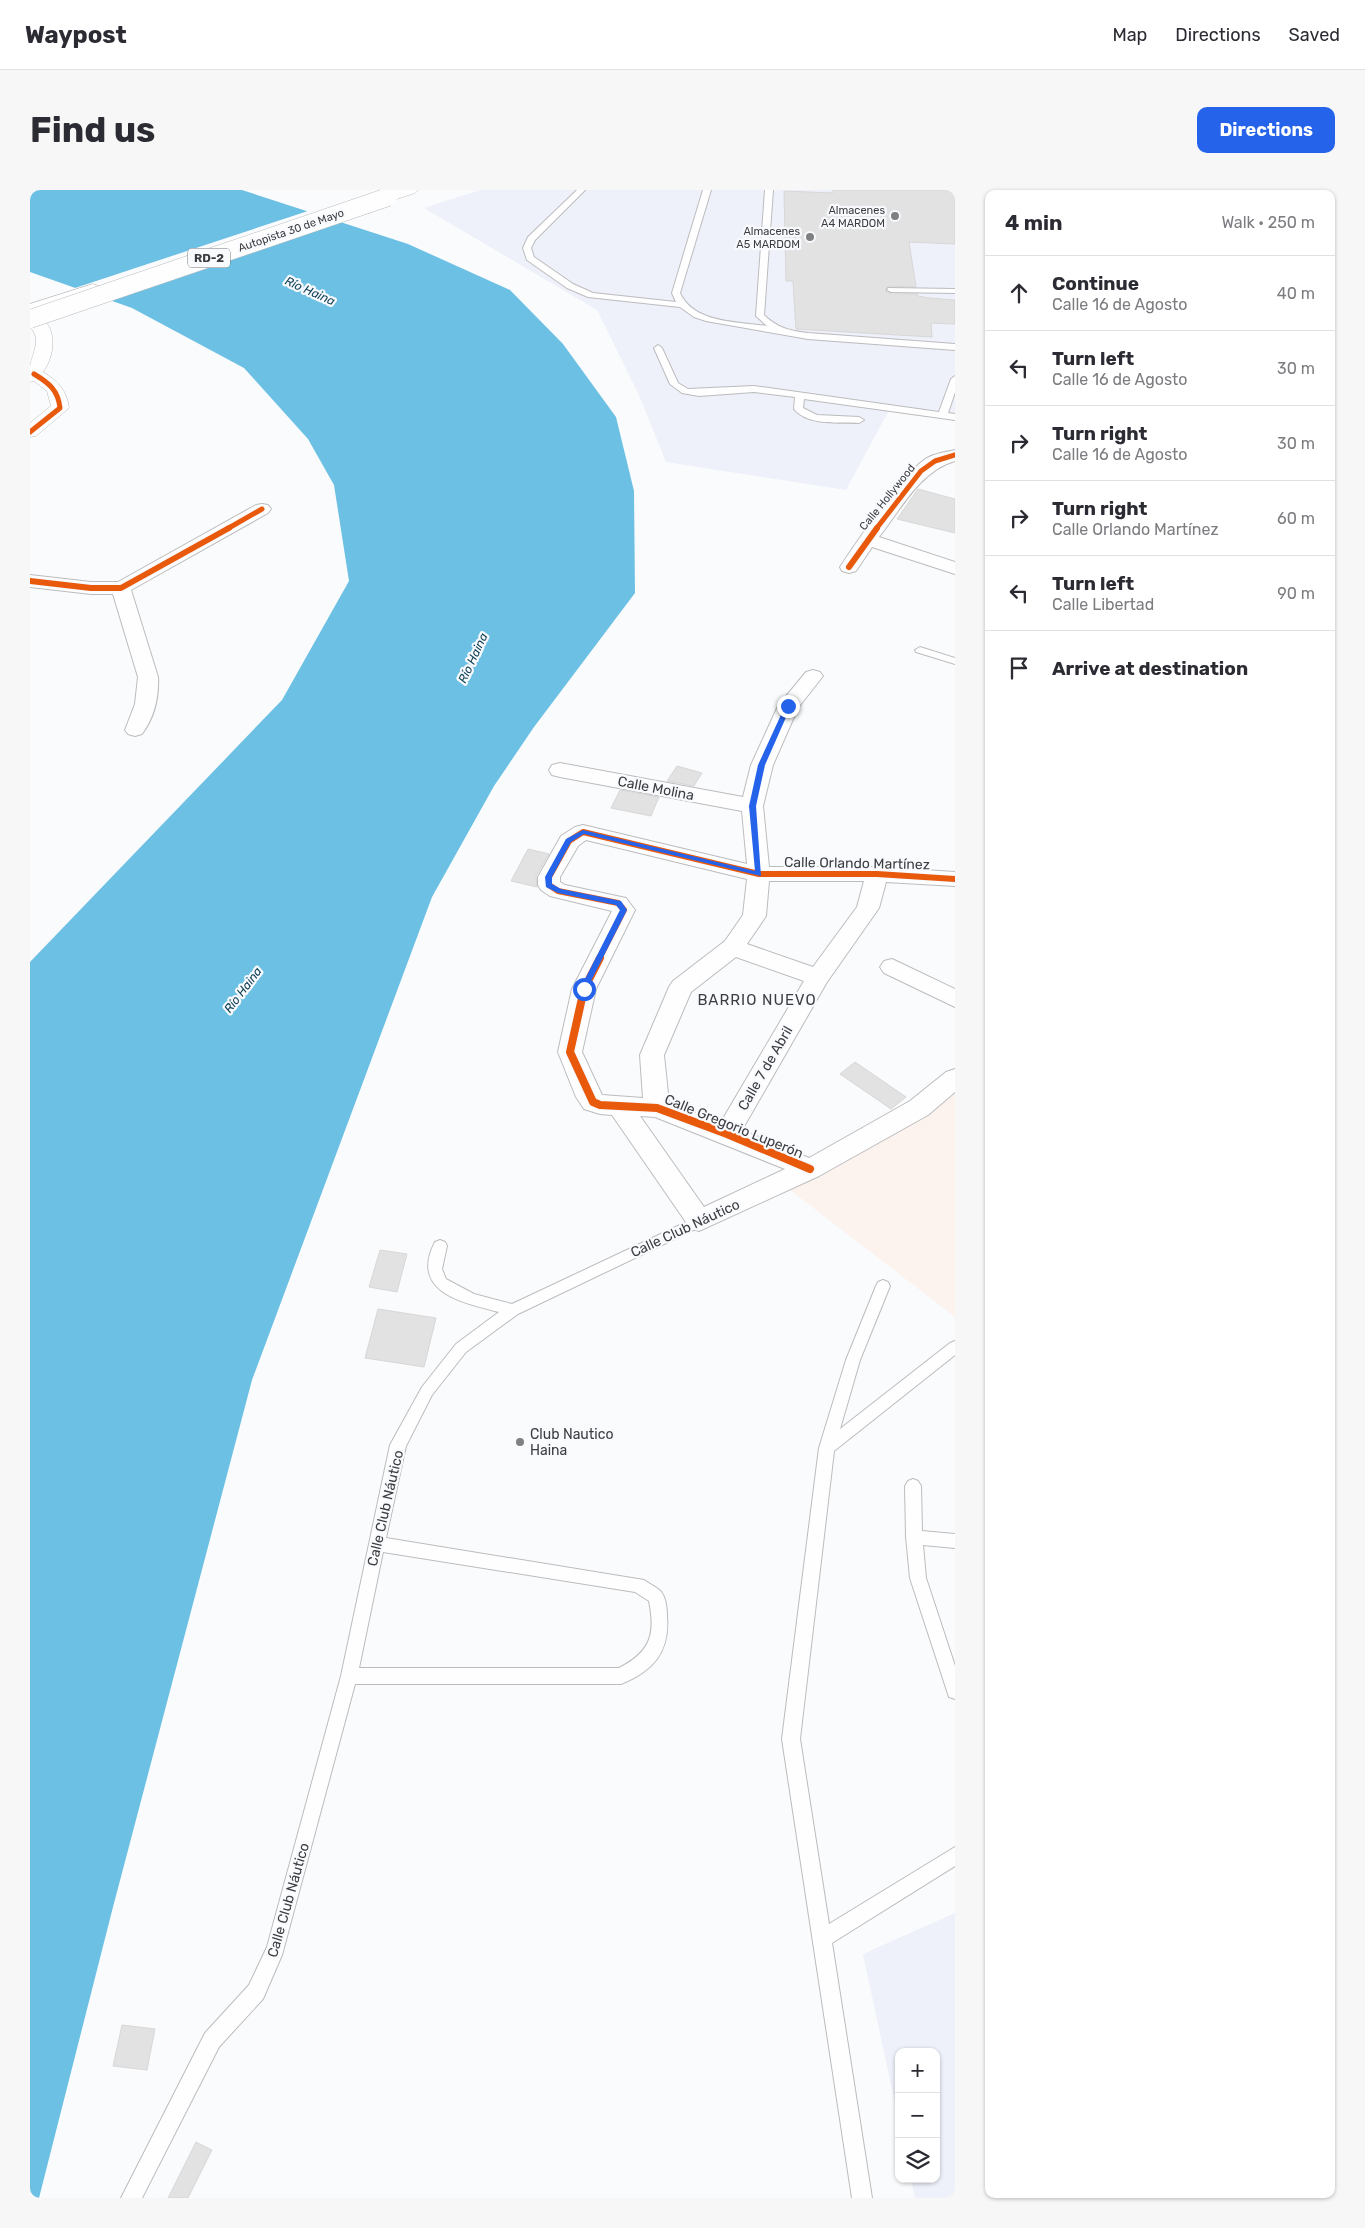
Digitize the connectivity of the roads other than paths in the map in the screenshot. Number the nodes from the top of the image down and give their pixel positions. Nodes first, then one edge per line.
1 (410, 190) edge
2 (581, 190) edge
3 (707, 190) edge
4 (769, 190) edge
5 (383, 193) edge
6 (891, 290) dead end
7 (955, 291) edge
8 (681, 305) junction
9 (30, 310) edge
10 (30, 318) edge
11 (789, 333) junction
12 (955, 347) edge
13 (658, 348) dead end
14 (32, 375) edge
15 (955, 379) edge
16 (800, 395) junction
17 (943, 414) junction
18 (955, 417) edge
19 (859, 420) dead end
20 (30, 432) edge
21 (955, 455) edge
22 (262, 509) dead end
23 (868, 539) junction
24 (849, 567) dead end
25 (955, 568) edge
26 (30, 581) edge
27 (122, 588) junction
28 (920, 650) dead end
29 (955, 661) edge
30 (813, 676) dead end
31 (135, 730) dead end
32 (560, 770) dead end
33 (752, 806) junction
34 (583, 832) joint
35 (759, 874) junction
36 (877, 874) junction
37 (955, 879) edge
38 (733, 947) junction
39 (892, 967) dead end
40 (818, 976) junction
41 (955, 999) edge
42 (955, 1078) edge
43 (619, 1106) junction
44 (657, 1108) junction
45 (727, 1134) junction
46 (810, 1169) junction
47 (699, 1221) junction
48 (440, 1246) dead end
49 (884, 1286) dead end
50 (513, 1310) junction
51 (955, 1347) edge
52 (827, 1448) junction
53 (913, 1486) dead end
54 (914, 1537) junction
55 (955, 1541) edge
56 (376, 1544) junction
57 (349, 1676) junction
58 (955, 1691) edge
59 (955, 1856) edge
60 (822, 1939) junction
61 (131, 2198) edge
62 (862, 2198) edge

1 - 5 main road, Autopista 30 de Mayo / RD-2
2 - 8 lane
3 - 8 lane
4 - 11 lane
5 - 9 main road, Autopista 30 de Mayo / RD-2
5 - 10 main road, Autopista 30 de Mayo / RD-2, bridge
6 - 7 lane
8 - 11 lane
10 - 14 main road
11 - 12 lane
13 - 16 lane
14 - 20 main road
15 - 17 lane
16 - 17 lane
16 - 19 lane
17 - 18 lane
21 - 23 street, Calle Hollywood
22 - 27 street
23 - 24 street, Calle Hollywood
23 - 25 street
26 - 27 street
27 - 31 street
28 - 29 lane
30 - 33 street
32 - 33 street, Calle Molina
33 - 35 street
34 - 35 street, Calle Orlando Martínez
34 - 43 street, Calle Gregorio Luperón
35 - 36 street, Calle Orlando Martínez
35 - 38 street
36 - 37 street, Calle Orlando Martínez
36 - 40 street, Calle 7 de Abril
38 - 40 street
38 - 44 street
39 - 41 street
40 - 45 street, Calle 7 de Abril
42 - 46 street, Calle Club Náutico
43 - 44 street, Calle Gregorio Luperón
43 - 47 street
44 - 45 street, Calle Gregorio Luperón
45 - 46 street, Calle Gregorio Luperón
46 - 47 street, Calle Club Náutico
47 - 50 lane, Calle Club Náutico
48 - 50 lane
49 - 52 lane
50 - 56 lane, Calle Club Náutico
51 - 52 lane
52 - 60 lane
53 - 54 lane
54 - 55 lane
54 - 58 lane
56 - 57 lane, Calle Club Náutico
56 - 57 lane
57 - 61 lane, Calle Club Náutico
59 - 60 lane
60 - 62 lane

